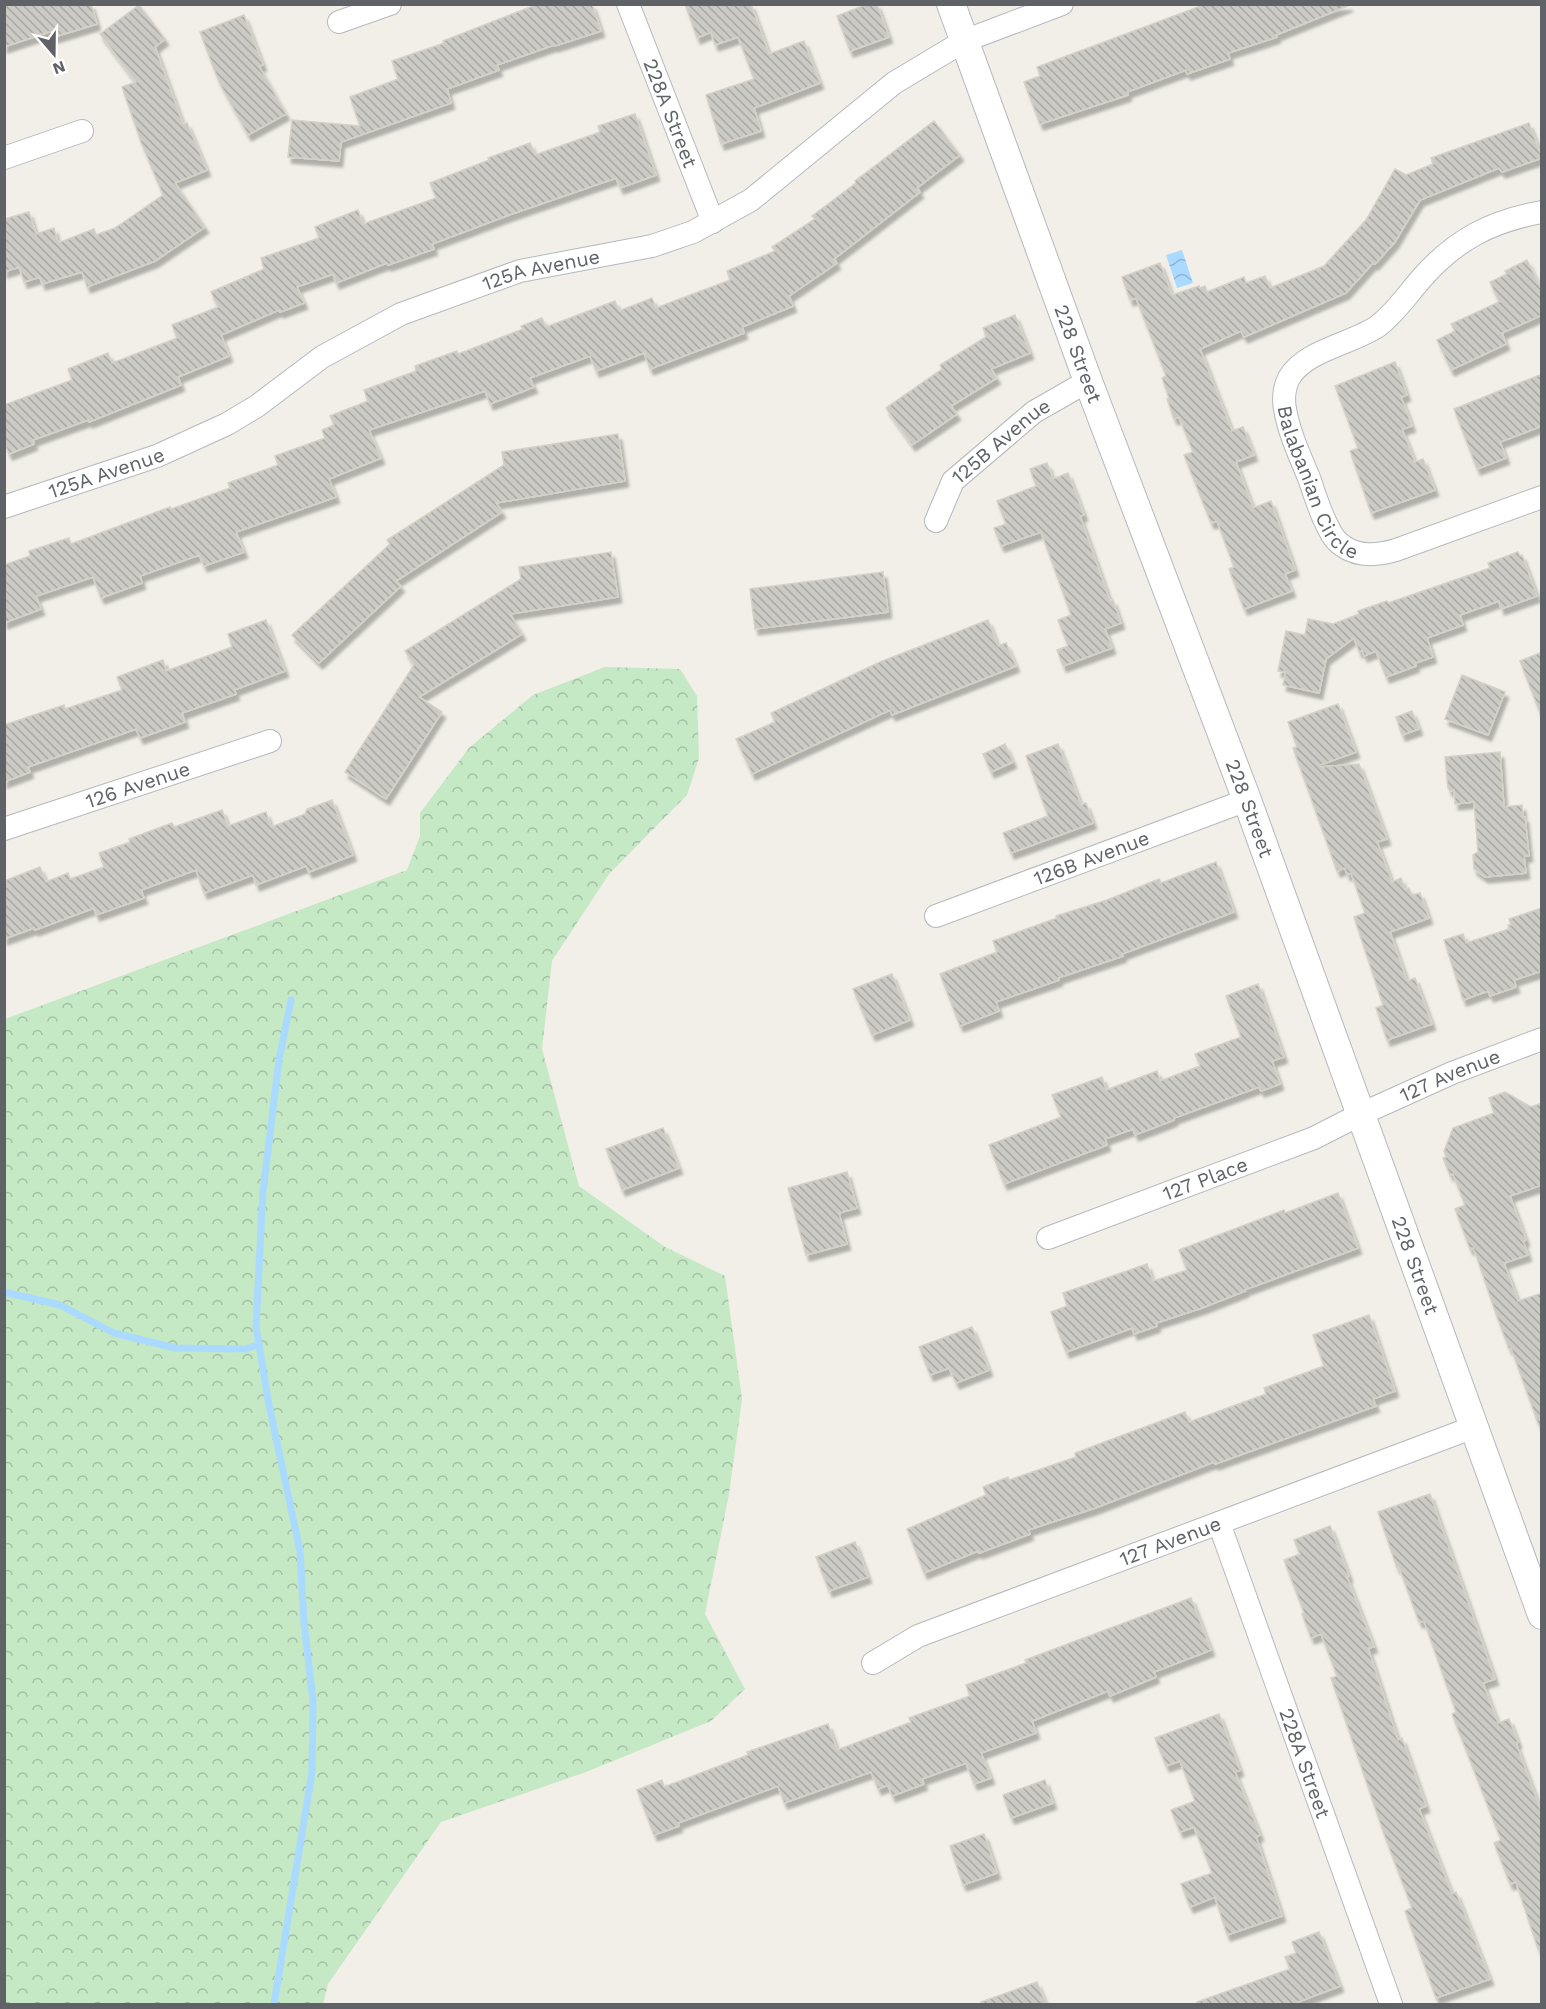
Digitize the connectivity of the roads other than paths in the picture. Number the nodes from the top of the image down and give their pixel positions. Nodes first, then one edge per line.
1 (390, 4) edge
2 (628, 4) edge
3 (951, 4) edge
4 (1062, 4) edge
5 (339, 22) dead end
6 (964, 41) junction
7 (82, 131) dead end
8 (4, 158) edge
9 (1542, 212) edge
10 (713, 222) junction
11 (1088, 381) junction
12 (1542, 497) edge
13 (4, 507) edge
14 (936, 521) dead end
15 (270, 741) dead end
16 (1247, 800) junction
17 (4, 829) edge
18 (936, 916) dead end
19 (1542, 1039) edge
20 (1359, 1115) junction
21 (1048, 1238) dead end
22 (1474, 1428) junction
23 (1219, 1522) junction
24 (1542, 1615) edge
25 (873, 1663) dead end
26 (1391, 2004) edge

1 - 5 street
2 - 10 street, 228A Street
3 - 6 street, 228 Street
4 - 6 street, 125A Avenue
6 - 10 street, 125A Avenue
6 - 11 street, 228 Street
7 - 8 street
9 - 12 street, Balabanian Circle
10 - 13 street, 125A Avenue
11 - 14 street, 125B Avenue
11 - 16 street, 228 Street
15 - 17 street, 126 Avenue
16 - 18 street, 126B Avenue
16 - 20 street, 228 Street
19 - 20 street, 127 Avenue
20 - 21 street, 127 Place
20 - 22 street, 228 Street
22 - 23 street, 127 Avenue
22 - 24 street, 228 Street
23 - 25 street, 127 Avenue
23 - 26 street, 228A Street

